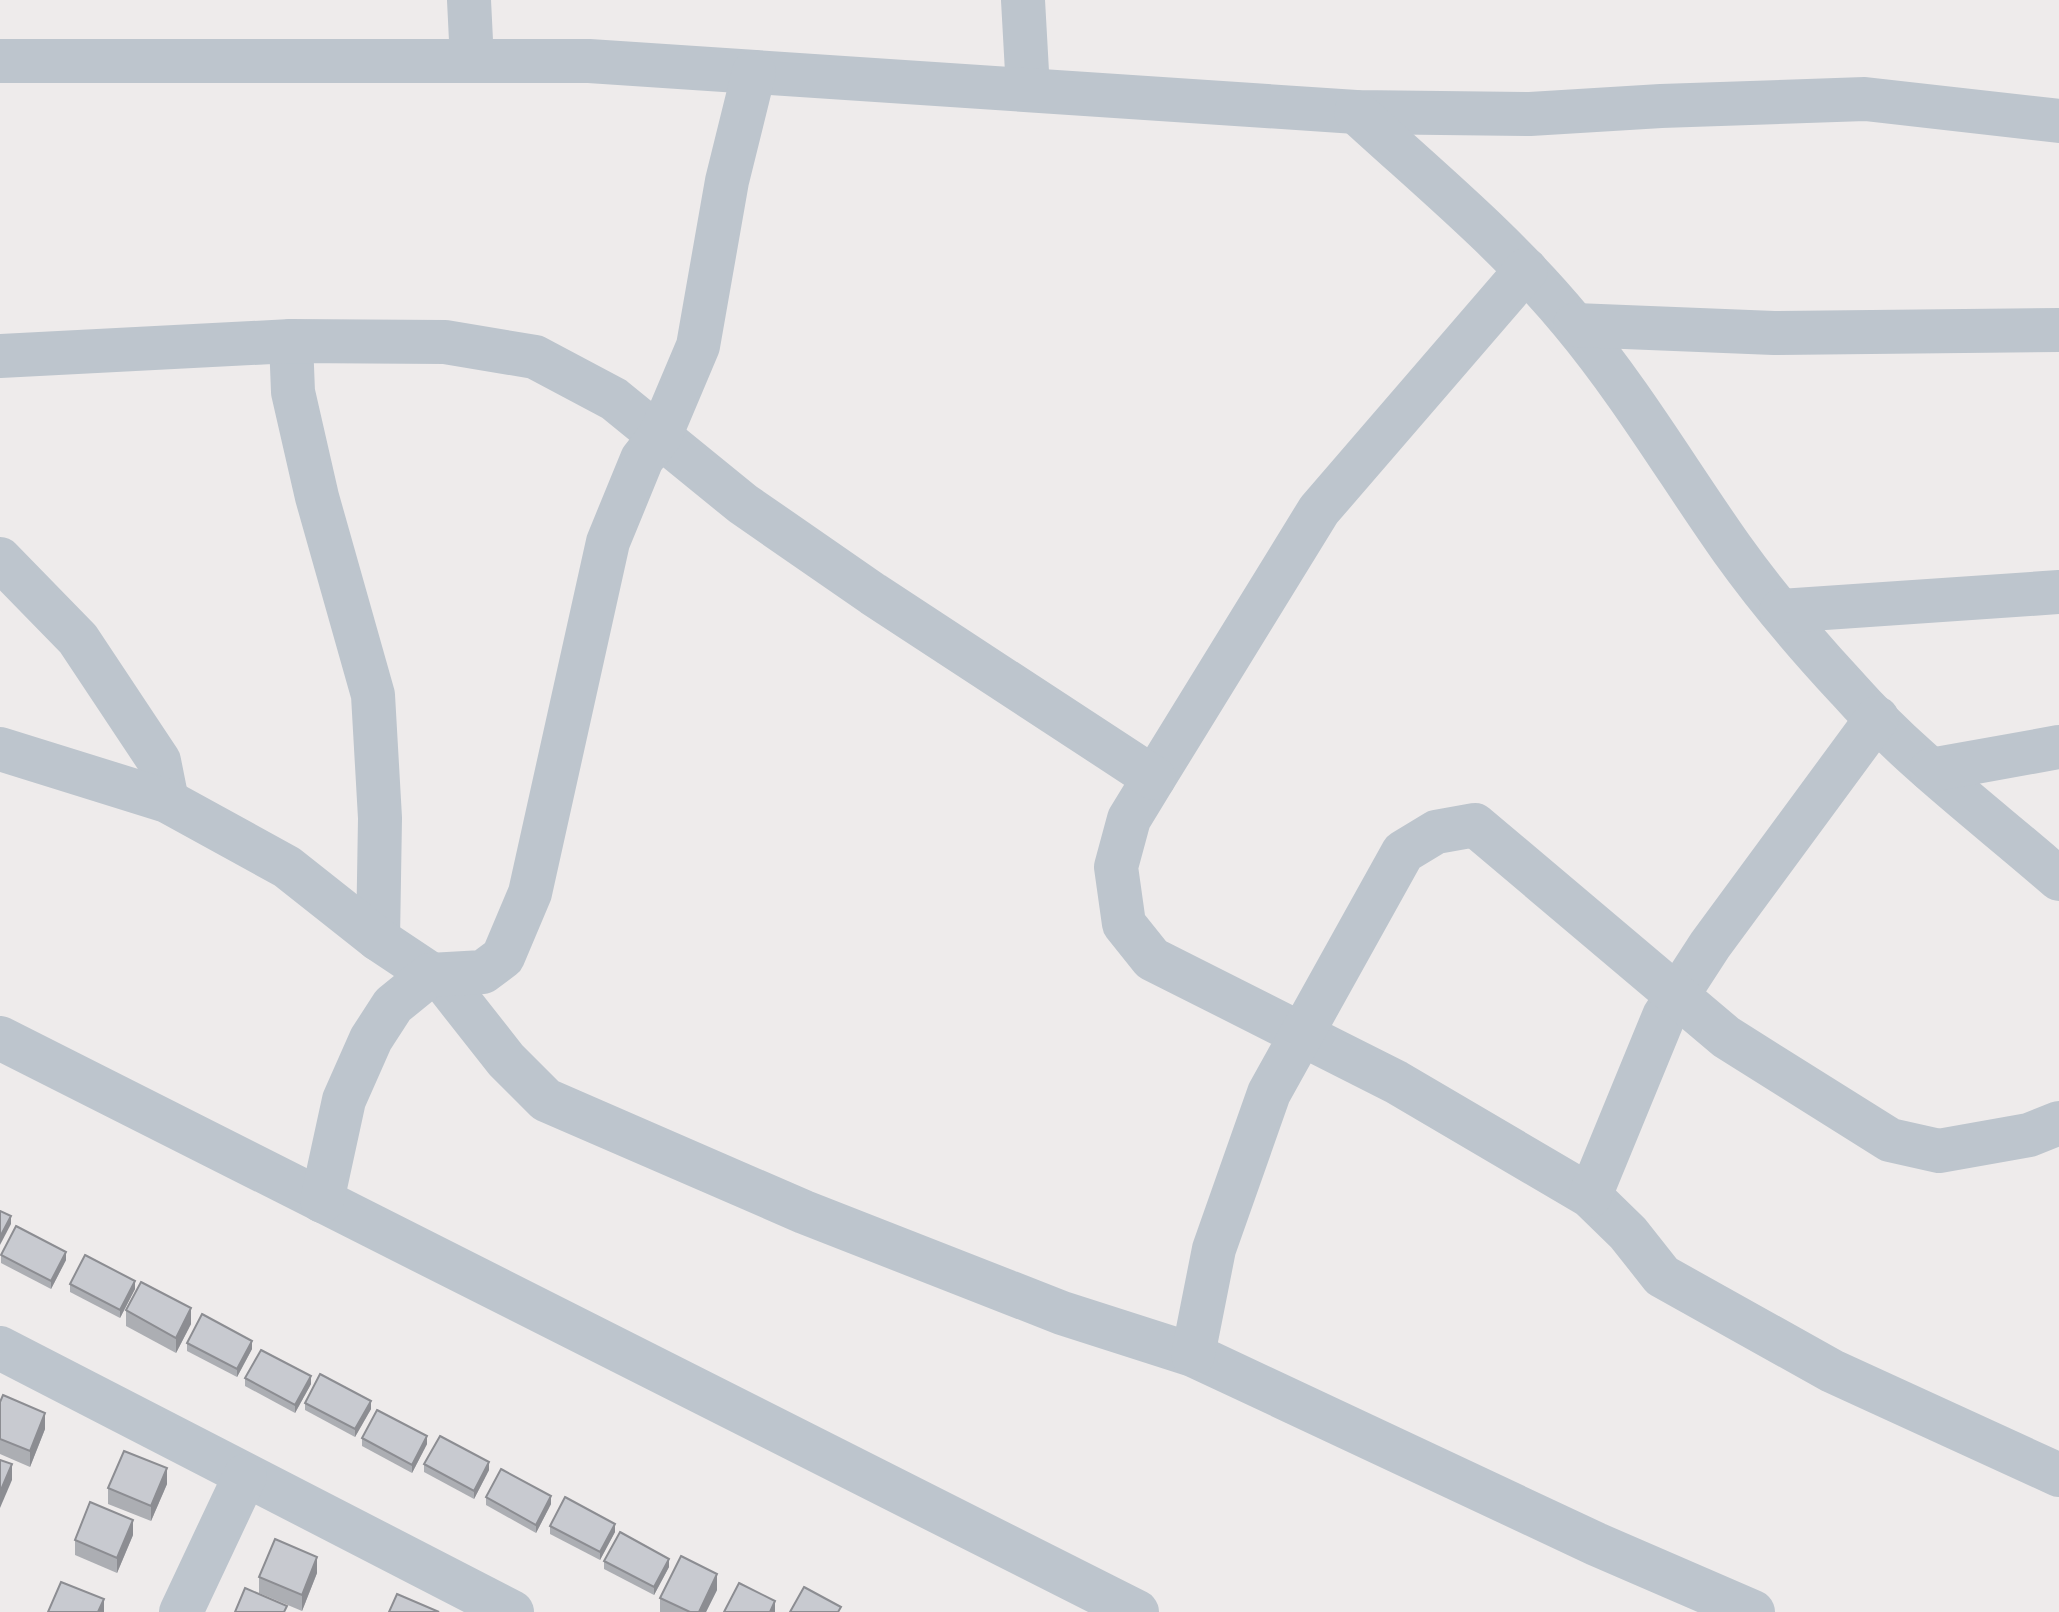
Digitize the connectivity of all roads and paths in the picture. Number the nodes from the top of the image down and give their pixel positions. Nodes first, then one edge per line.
1 (469, 0) edge
2 (1023, 0) edge
3 (0, 61) edge
4 (472, 61) junction
5 (754, 72) junction
6 (1028, 90) junction
7 (1356, 112) junction
8 (2059, 121) edge
9 (1526, 270) junction
10 (1575, 325) junction
11 (2059, 330) edge
12 (291, 341) junction
13 (0, 356) edge
14 (660, 436) junction
15 (0, 559) edge
16 (2059, 592) edge
17 (1781, 611) junction
18 (1877, 718) junction
19 (2059, 747) edge
20 (0, 749) edge
21 (1931, 770) junction
22 (1154, 778) junction
23 (167, 801) junction
24 (2059, 879) edge
25 (378, 939) junction
26 (430, 975) junction
27 (1678, 995) junction
28 (1302, 1033) junction
29 (0, 1038) edge
30 (2059, 1123) edge
31 (1590, 1196) junction
32 (322, 1201) junction
33 (0, 1348) edge
34 (1193, 1355) junction
35 (2059, 1475) edge
36 (245, 1476) junction
37 (181, 1612) edge
38 (512, 1612) edge
39 (1137, 1612) edge
40 (1753, 1612) edge

1 - 4 street
2 - 6 street
3 - 4 street
4 - 5 street
5 - 6 street
5 - 14 street
6 - 7 street
7 - 8 street
7 - 9 street
9 - 10 street
9 - 22 street
10 - 11 street
10 - 17 street
12 - 13 street
12 - 14 street
12 - 25 street
14 - 22 street
14 - 26 street
15 - 23 street
16 - 17 street
17 - 18 street
18 - 21 street
18 - 27 street
19 - 21 street
20 - 23 street
21 - 24 street
22 - 28 street
23 - 25 street
25 - 26 street
26 - 32 street
26 - 34 street
27 - 28 street
27 - 30 street
27 - 31 street
28 - 31 street
28 - 34 street
29 - 32 street
31 - 35 street
32 - 39 street
33 - 36 street
34 - 40 street
36 - 37 street
36 - 38 street

